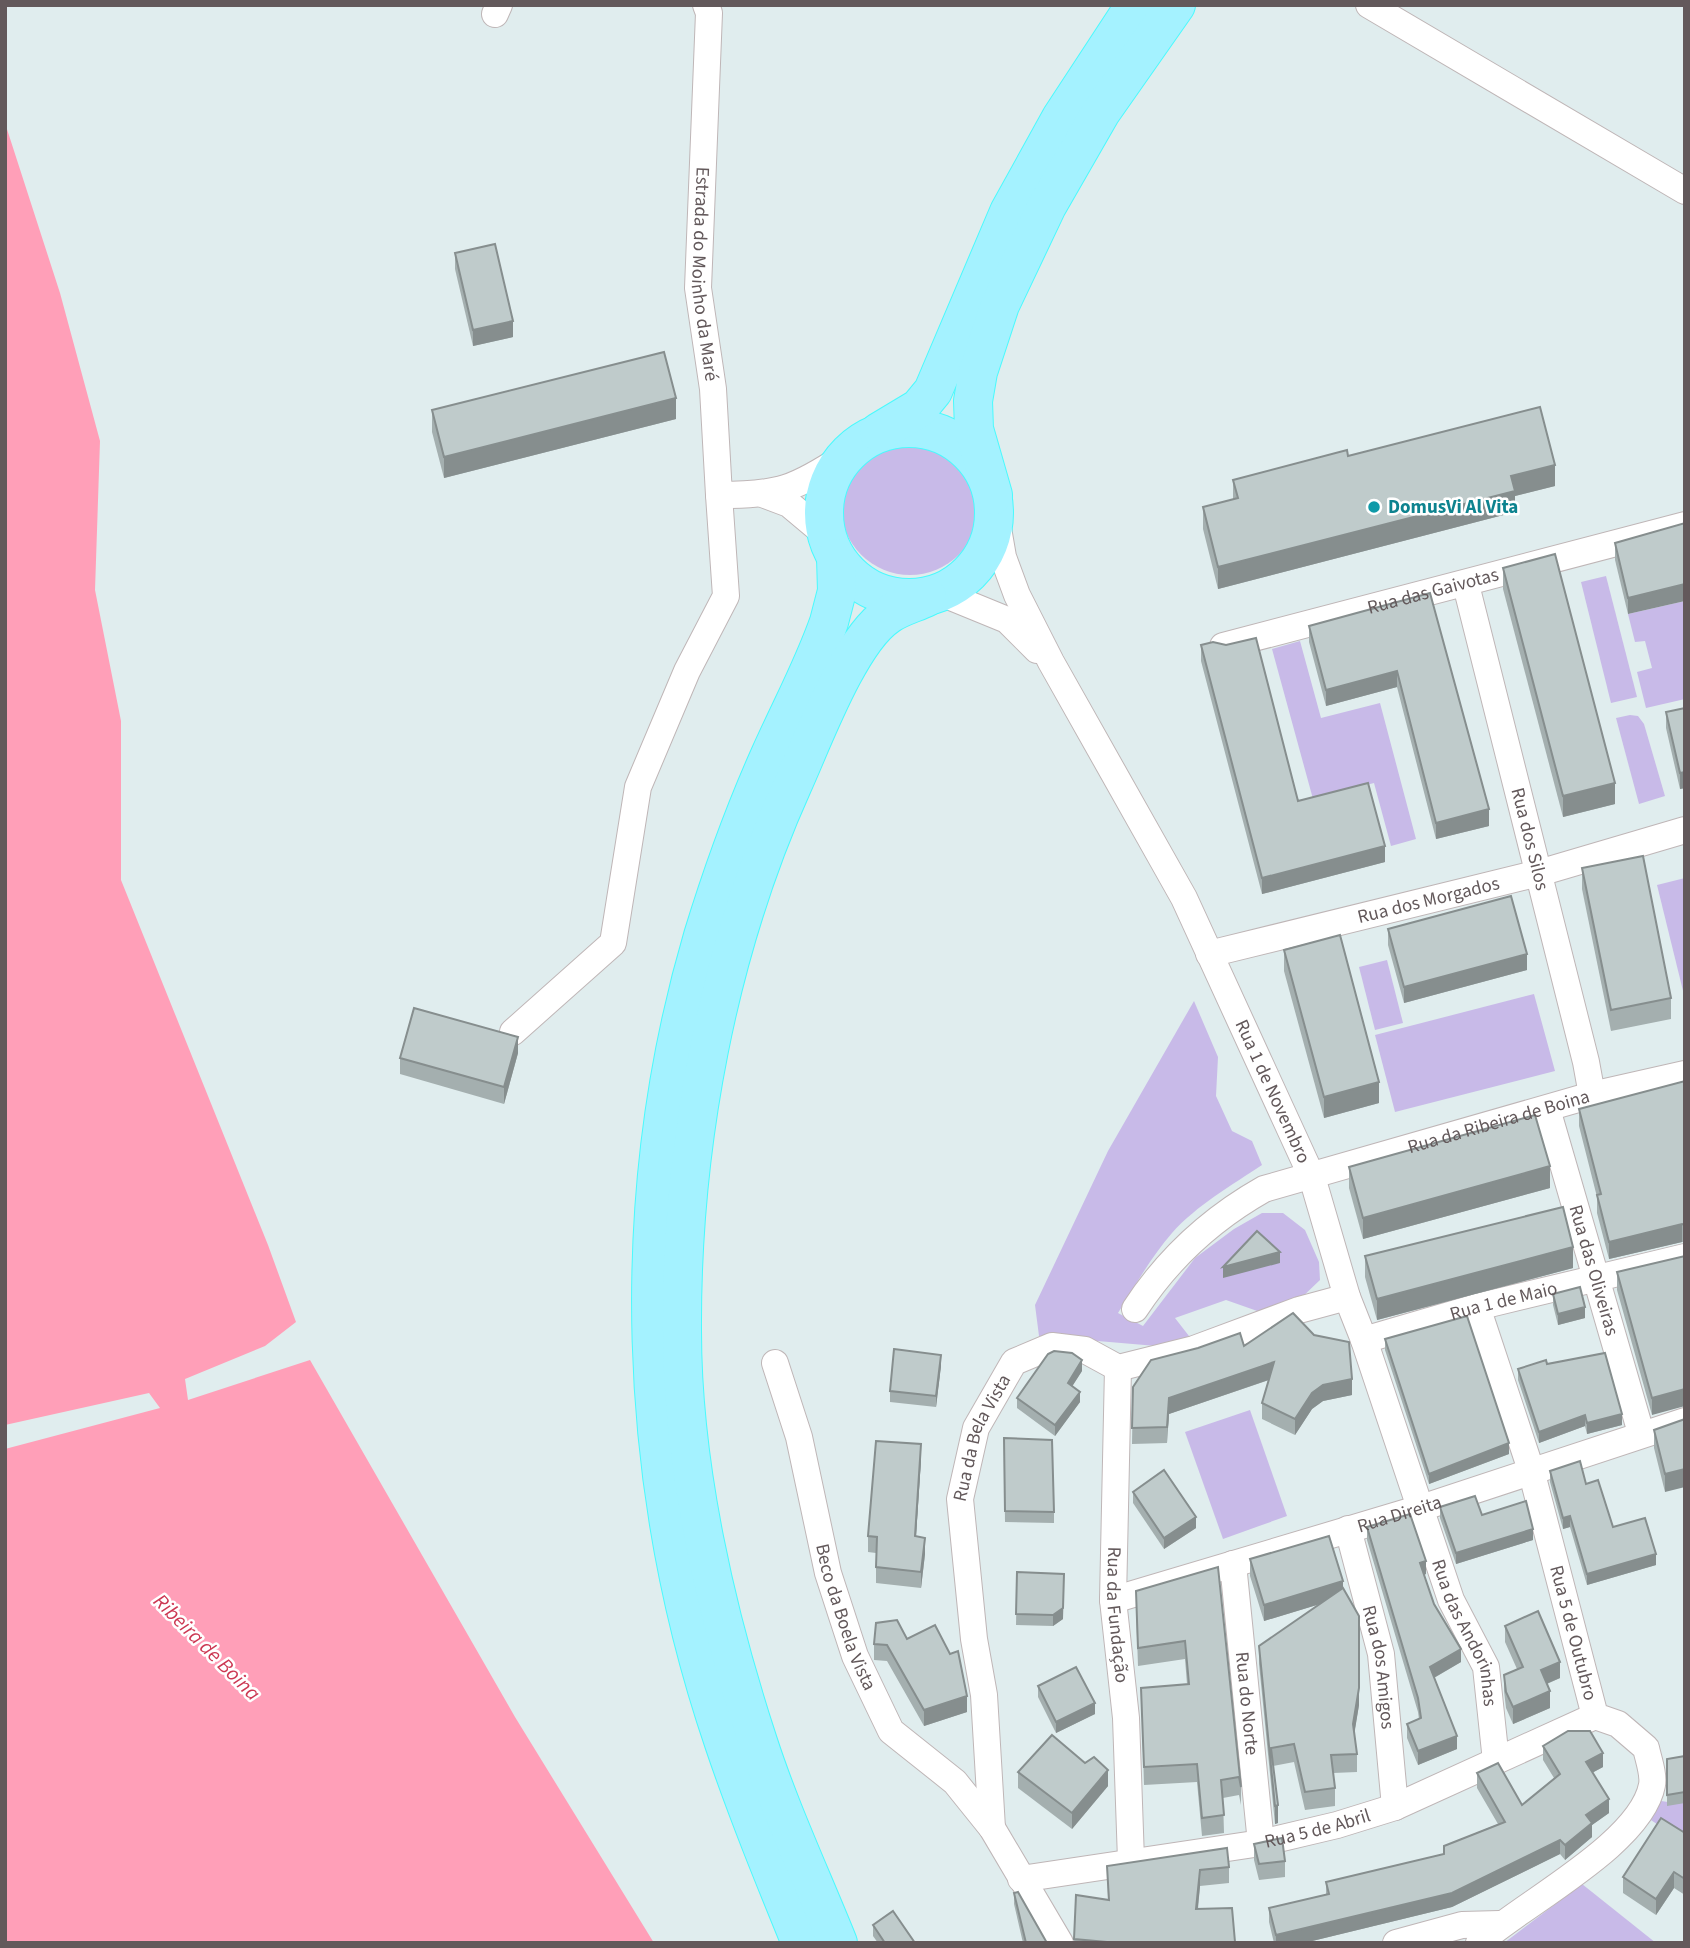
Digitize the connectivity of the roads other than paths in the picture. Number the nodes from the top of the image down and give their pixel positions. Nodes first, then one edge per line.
1 (706, 5) edge
2 (1135, 5) edge
3 (1176, 5) edge
4 (1369, 5) edge
5 (1685, 191) edge
6 (857, 447) junction
7 (719, 495) junction
8 (765, 495) junction
9 (994, 503) junction
10 (1685, 525) edge
11 (831, 546) junction
12 (1466, 584) junction
13 (934, 595) junction
14 (1223, 646) edge
15 (1051, 662) junction
16 (1685, 830) edge
17 (1539, 873) junction
18 (1209, 954) junction
19 (513, 1032) edge
20 (1685, 1074) edge
21 (1592, 1095) junction
22 (1547, 1109) junction
23 (1312, 1177) junction
24 (1685, 1257) edge
25 (1595, 1278) junction
26 (1347, 1297) junction
27 (1477, 1307) junction
28 (1135, 1309) dead end
29 (1364, 1339) junction
30 (775, 1363) dead end
31 (1118, 1368) junction
32 (1685, 1421) edge
33 (1641, 1433) junction
34 (1531, 1470) junction
35 (1421, 1508) junction
36 (1348, 1529) junction
37 (1233, 1564) junction
38 (1113, 1600) junction
39 (1595, 1716) junction
40 (1496, 1761) junction
41 (1395, 1807) junction
42 (992, 1828) junction
43 (792, 1832) junction
44 (1261, 1843) junction
45 (1131, 1860) junction
46 (1021, 1879) junction
47 (1500, 1924) junction
48 (801, 1943) edge
49 (838, 1943) edge
50 (852, 1943) edge
51 (1060, 1943) edge
52 (1396, 1943) edge
53 (1479, 1943) edge

1 - 7 street, Estrada do Moinho da Maré
2 - 6 main road
3 - 9 main road
4 - 5 street
6 - 8 street
6 - 9 main road
6 - 11 main road
7 - 8 street
7 - 19 street, Estrada do Moinho da Maré
8 - 11 street
9 - 13 main road
9 - 15 street
10 - 12 street, Rua das Gaivotas
11 - 13 main road
11 - 48 main road
12 - 14 street, Rua das Gaivotas
12 - 17 street, Rua dos Silos
13 - 15 street
13 - 43 main road
15 - 18 street, Rua 1 de Novembro
16 - 17 street, Rua dos Morgados
17 - 18 street, Rua dos Morgados
17 - 21 street, Rua dos Silos
18 - 23 street, Rua 1 de Novembro
20 - 21 street, Rua da Ribeira de Boina
21 - 22 street, Rua da Ribeira de Boina
22 - 23 street, Rua da Ribeira de Boina
22 - 25 street, Rua das Oliveiras
23 - 26 street, Rua 1 de Novembro
23 - 28 street, Rua da Ribeira de Boina
24 - 25 street, Rua 1 de Maio
25 - 27 street, Rua 1 de Maio
25 - 33 street, Rua das Oliveiras
26 - 29 street, Rua 1 de Novembro
26 - 31 street
27 - 29 street, Rua 1 de Maio
27 - 34 street, Rua 5 de Outubro
29 - 35 street, Rua 1 de Novembro
30 - 42 street, Beco da Boela Vista
31 - 38 street, Rua da Fundação
31 - 42 street, Rua da Bela Vista
32 - 33 street, Rua Direita
33 - 34 street, Rua Direita
34 - 35 street, Rua Direita
34 - 39 street, Rua 5 de Outubro
35 - 36 street, Rua Direita
35 - 40 street, Rua das Andorinhas
36 - 37 street, Rua Direita
36 - 41 street, Rua dos Amigos
37 - 38 street, Rua Direita
37 - 44 street, Rua do Norte
38 - 45 street, Rua da Fundação
39 - 40 street, Rua 5 de Abril
39 - 47 street, Rua 5 de Outubro
40 - 41 street, Rua 5 de Abril
41 - 44 street, Rua 5 de Abril
42 - 46 street, Beco da Boela Vista
43 - 49 main road
43 - 50 street
44 - 45 street, Rua 5 de Abril
45 - 46 street, Rua 5 de Abril
46 - 51 street, Beco da Boela Vista
47 - 52 street
47 - 53 street, Rua 5 de Outubro

